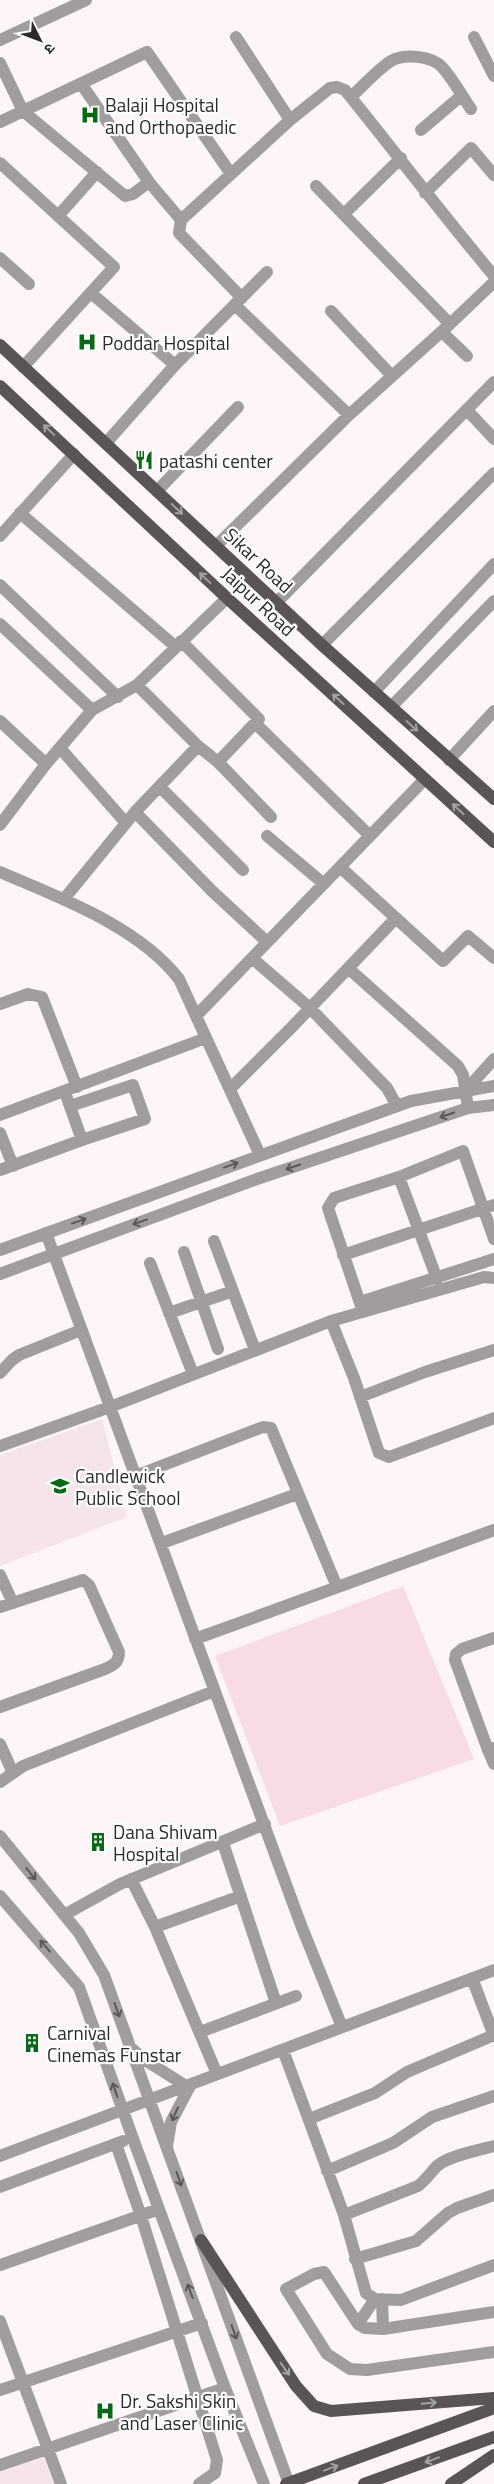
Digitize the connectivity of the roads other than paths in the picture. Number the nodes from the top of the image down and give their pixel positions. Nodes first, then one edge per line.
1 (86, 0) edge
2 (236, 37) dead end
3 (474, 37) dead end
4 (0, 40) edge
5 (0, 63) edge
6 (494, 76) edge
7 (82, 85) junction
8 (461, 96) junction
9 (350, 97) junction
10 (471, 109) dead end
11 (23, 111) junction
12 (290, 120) junction
13 (0, 122) edge
14 (421, 130) dead end
15 (400, 158) junction
16 (0, 163) edge
17 (97, 172) junction
18 (231, 174) junction
19 (494, 175) edge
20 (149, 182) junction
21 (316, 186) dead end
22 (425, 193) junction
23 (344, 214) junction
24 (58, 216) junction
25 (181, 220) junction
26 (0, 258) edge
27 (267, 272) dead end
28 (494, 276) edge
29 (494, 282) edge
30 (29, 284) dead end
31 (91, 293) junction
32 (238, 301) junction
33 (331, 311) dead end
34 (446, 328) junction
35 (0, 345) edge
36 (467, 356) dead end
37 (176, 365) junction
38 (23, 367) junction
39 (392, 376) junction
40 (494, 382) edge
41 (0, 386) edge
42 (238, 407) dead end
43 (467, 410) junction
44 (349, 415) junction
45 (494, 439) edge
46 (106, 443) junction
47 (74, 454) junction
48 (494, 473) edge
49 (157, 490) junction
50 (20, 513) junction
51 (0, 536) edge
52 (216, 546) junction
53 (494, 564) edge
54 (0, 585) edge
55 (227, 598) junction
56 (494, 601) edge
57 (277, 602) junction
58 (0, 624) edge
59 (178, 644) junction
60 (322, 645) junction
61 (137, 684) junction
62 (374, 692) junction
63 (118, 697) junction
64 (391, 707) junction
65 (92, 710) junction
66 (494, 711) edge
67 (0, 721) edge
68 (255, 723) junction
69 (198, 746) junction
70 (60, 748) junction
71 (449, 760) junction
72 (218, 762) junction
73 (46, 764) junction
74 (425, 779) junction
75 (160, 787) junction
76 (494, 799) edge
77 (135, 812) junction
78 (271, 818) dead end
79 (126, 822) junction
80 (0, 825) edge
81 (370, 835) junction
82 (267, 836) dead end
83 (494, 842) edge
84 (340, 867) junction
85 (243, 870) dead end
86 (0, 872) edge
87 (324, 884) junction
88 (64, 899) junction
89 (396, 918) junction
90 (267, 942) junction
91 (252, 958) junction
92 (494, 958) edge
93 (348, 968) junction
94 (0, 1004) edge
95 (310, 1008) junction
96 (196, 1016) junction
97 (206, 1038) junction
98 (494, 1058) edge
99 (494, 1086) edge
100 (77, 1087) junction
101 (230, 1089) junction
102 (466, 1090) junction
103 (64, 1091) junction
104 (494, 1105) edge
105 (70, 1106) junction
106 (397, 1106) junction
107 (468, 1108) junction
108 (0, 1115) edge
109 (0, 1133) edge
110 (82, 1140) junction
111 (260, 1155) junction
112 (13, 1166) junction
113 (0, 1170) edge
114 (399, 1177) junction
115 (488, 1207) edge
116 (418, 1232) junction
117 (46, 1233) junction
118 (494, 1239) edge
119 (214, 1241) dead end
120 (0, 1250) edge
121 (184, 1252) dead end
122 (55, 1254) junction
123 (343, 1255) junction
124 (494, 1259) edge
125 (150, 1263) dead end
126 (0, 1274) edge
127 (494, 1278) edge
128 (437, 1279) junction
129 (233, 1291) junction
130 (201, 1302) junction
131 (362, 1307) junction
132 (169, 1313) junction
133 (331, 1321) junction
134 (81, 1330) junction
135 (218, 1349) dead end
136 (255, 1350) junction
137 (494, 1350) edge
138 (0, 1373) edge
139 (193, 1374) junction
140 (360, 1397) junction
141 (110, 1407) junction
142 (494, 1418) edge
143 (0, 1446) edge
144 (135, 1476) junction
145 (297, 1494) junction
146 (494, 1530) edge
147 (162, 1543) junction
148 (0, 1575) edge
149 (337, 1588) junction
150 (13, 1603) junction
151 (0, 1608) edge
152 (494, 1638) edge
153 (195, 1639) junction
154 (214, 1691) junction
155 (0, 1707) edge
156 (0, 1744) edge
157 (491, 1749) edge
158 (494, 1764) edge
159 (13, 1773) junction
160 (0, 1782) edge
161 (265, 1824) junction
162 (0, 1836) edge
163 (223, 1843) junction
164 (131, 1879) junction
165 (0, 1896) edge
166 (240, 1896) junction
167 (64, 1915) junction
168 (155, 1927) junction
169 (494, 1970) edge
170 (472, 1978) junction
171 (296, 1996) dead end
172 (276, 2003) junction
173 (342, 2028) junction
174 (200, 2032) junction
175 (494, 2036) edge
176 (130, 2046) junction
177 (284, 2050) junction
178 (217, 2074) junction
179 (189, 2085) junction
180 (494, 2096) edge
181 (149, 2101) junction
182 (122, 2110) junction
183 (309, 2119) junction
184 (132, 2136) junction
185 (116, 2144) junction
186 (494, 2146) edge
187 (166, 2147) junction
188 (0, 2156) edge
189 (327, 2171) junction
190 (0, 2187) edge
191 (494, 2195) edge
192 (159, 2209) junction
193 (344, 2215) junction
194 (141, 2216) junction
195 (201, 2240) junction
196 (355, 2259) junction
197 (0, 2265) edge
198 (494, 2265) edge
199 (378, 2299) junction
200 (494, 2312) edge
201 (0, 2321) edge
202 (202, 2323) junction
203 (358, 2324) junction
204 (383, 2328) junction
205 (177, 2330) junction
206 (494, 2352) edge
207 (22, 2381) junction
208 (225, 2388) junction
209 (0, 2390) edge
210 (198, 2396) junction
211 (494, 2398) edge
212 (494, 2408) edge
213 (494, 2437) edge
214 (48, 2448) junction
215 (494, 2455) edge
216 (0, 2465) edge
217 (61, 2484) edge
218 (199, 2484) edge
219 (264, 2484) edge
220 (288, 2484) edge
221 (364, 2484) edge
222 (451, 2484) edge

1 - 4 street
2 - 12 street
3 - 6 street
5 - 11 street
7 - 11 street
7 - 18 street
7 - 20 street
8 - 9 street
8 - 10 street
8 - 14 street
9 - 12 street
9 - 15 street
11 - 13 street
11 - 17 street
12 - 18 street
15 - 22 street
15 - 23 street
16 - 24 street
17 - 20 street
17 - 24 street
18 - 25 street
19 - 22 street
20 - 25 street
21 - 23 street
22 - 28 street
23 - 34 street
24 - 31 street
25 - 32 street
26 - 30 street
27 - 32 street
29 - 34 street
31 - 37 street
31 - 38 street
32 - 37 street
32 - 44 street
33 - 39 street
34 - 36 street
34 - 39 street
35 - 38 main road, Sikar Road
37 - 46 street
38 - 46 main road, Sikar Road
39 - 44 street
40 - 43 street
47 -> 41 main road, Jaipur Road
42 - 49 street
43 - 45 street
43 - 57 street
44 - 52 street
46 - 49 main road, Sikar Road
47 - 50 street
55 -> 47 main road, Jaipur Road
48 - 60 street
49 -> 52 main road, Sikar Road
50 - 51 street
50 - 59 street
52 - 57 main road, Sikar Road
53 - 62 street
54 - 63 street
55 - 59 street
74 -> 55 main road, Jaipur Road
56 - 64 street
57 - 60 main road, Sikar Road
58 - 65 street
59 - 61 street
59 - 68 street
60 - 62 main road, Sikar Road
61 - 63 street
61 - 69 street
62 - 64 main road, Sikar Road
63 - 65 street
64 -> 71 main road, Sikar Road
65 - 70 street
66 - 71 street
67 - 73 street
68 - 72 street
68 - 81 street
69 - 72 street
69 - 75 street
70 - 73 street
70 - 79 street
71 - 76 main road, Sikar Road
72 - 78 street
73 - 80 street
74 - 81 street
83 -> 74 main road, Jaipur Road
75 - 77 street
75 - 85 street
77 - 79 street
77 - 90 street
79 - 88 street
81 - 84 street
82 - 87 street
84 - 87 street
84 - 89 street
86 - 88 street
87 - 90 street
88 - 96 street
89 - 92 street
89 - 93 street
90 - 91 street
91 - 95 street
91 - 96 street
93 - 95 street
93 - 102 street
94 - 100 street
95 - 101 street
95 - 106 street
96 - 97 street
97 - 100 street
97 - 101 street
98 - 102 street
99 - 102 street
100 - 103 street
101 - 111 street
102 - 106 street
102 - 107 street
103 - 105 street
103 - 108 street
104 - 107 street
105 - 110 street
105 - 110 street
106 - 111 street
107 -> 122 street
109 - 112 street
110 - 112 street
117 -> 111 street
112 - 113 street
114 - 115 street
114 - 116 street
114 - 123 street
115 - 116 street
115 - 118 street
116 - 123 street
116 - 128 street
117 - 120 street
117 - 122 street
119 - 129 street
121 - 130 street
122 - 126 street
122 - 134 street
123 - 131 street
124 - 128 street
125 - 132 street
127 - 131 street
128 - 131 street
129 - 130 street
129 - 136 street
130 - 132 street
130 - 135 street
131 - 133 street
132 - 139 street
133 - 136 street
133 - 140 street
134 - 138 street
134 - 141 street
136 - 139 street
137 - 140 street
139 - 141 street
140 - 142 street
141 - 143 street
141 - 144 street
144 - 145 street
144 - 147 street
145 - 147 street
145 - 149 street
146 - 149 street
147 - 153 street
148 - 150 street
149 - 153 street
150 - 151 street
150 - 155 street
152 - 157 street
153 - 154 street
154 - 159 street
154 - 161 street
156 - 159 street
157 - 158 street
159 - 160 street
161 - 163 street
161 - 173 street
162 -> 167 street
163 - 164 street
163 - 166 street
164 - 167 street
164 - 168 street
182 -> 165 street
166 - 168 street
166 - 172 street
167 -> 176 street
168 - 174 street
169 - 170 street
170 - 173 street
170 - 175 street
171 - 172 street
172 - 174 street
173 - 177 street
174 - 178 street
175 - 183 street
176 - 179 street
176 - 181 street
177 - 178 street
177 - 183 street
178 - 179 street
179 - 181 street
179 -> 187 street
180 - 189 street
181 - 182 street
181 - 187 street
182 - 184 street
182 - 188 street
183 - 189 street
184 - 185 street
184 - 192 street
185 - 190 street
185 - 194 street
186 - 193 street
187 -> 195 street
189 - 193 street
191 - 196 street
192 - 194 street
202 -> 192 street
193 - 196 street
194 - 197 street
194 - 205 street
195 -> 211 main road
195 -> 220 street
196 - 199 street
198 - 199 street
199 - 203 street
199 - 204 street
200 - 204 street
201 - 207 street
202 - 205 street
202 - 208 street
203 - 204 street
203 - 206 street
205 - 207 street
205 - 210 street
207 - 209 street
207 - 214 street
208 - 210 street
208 - 219 street
210 - 214 street
210 - 218 street
220 -> 212 main road
213 -> 221 main road
214 - 216 street
214 - 217 street
215 - 222 main road

